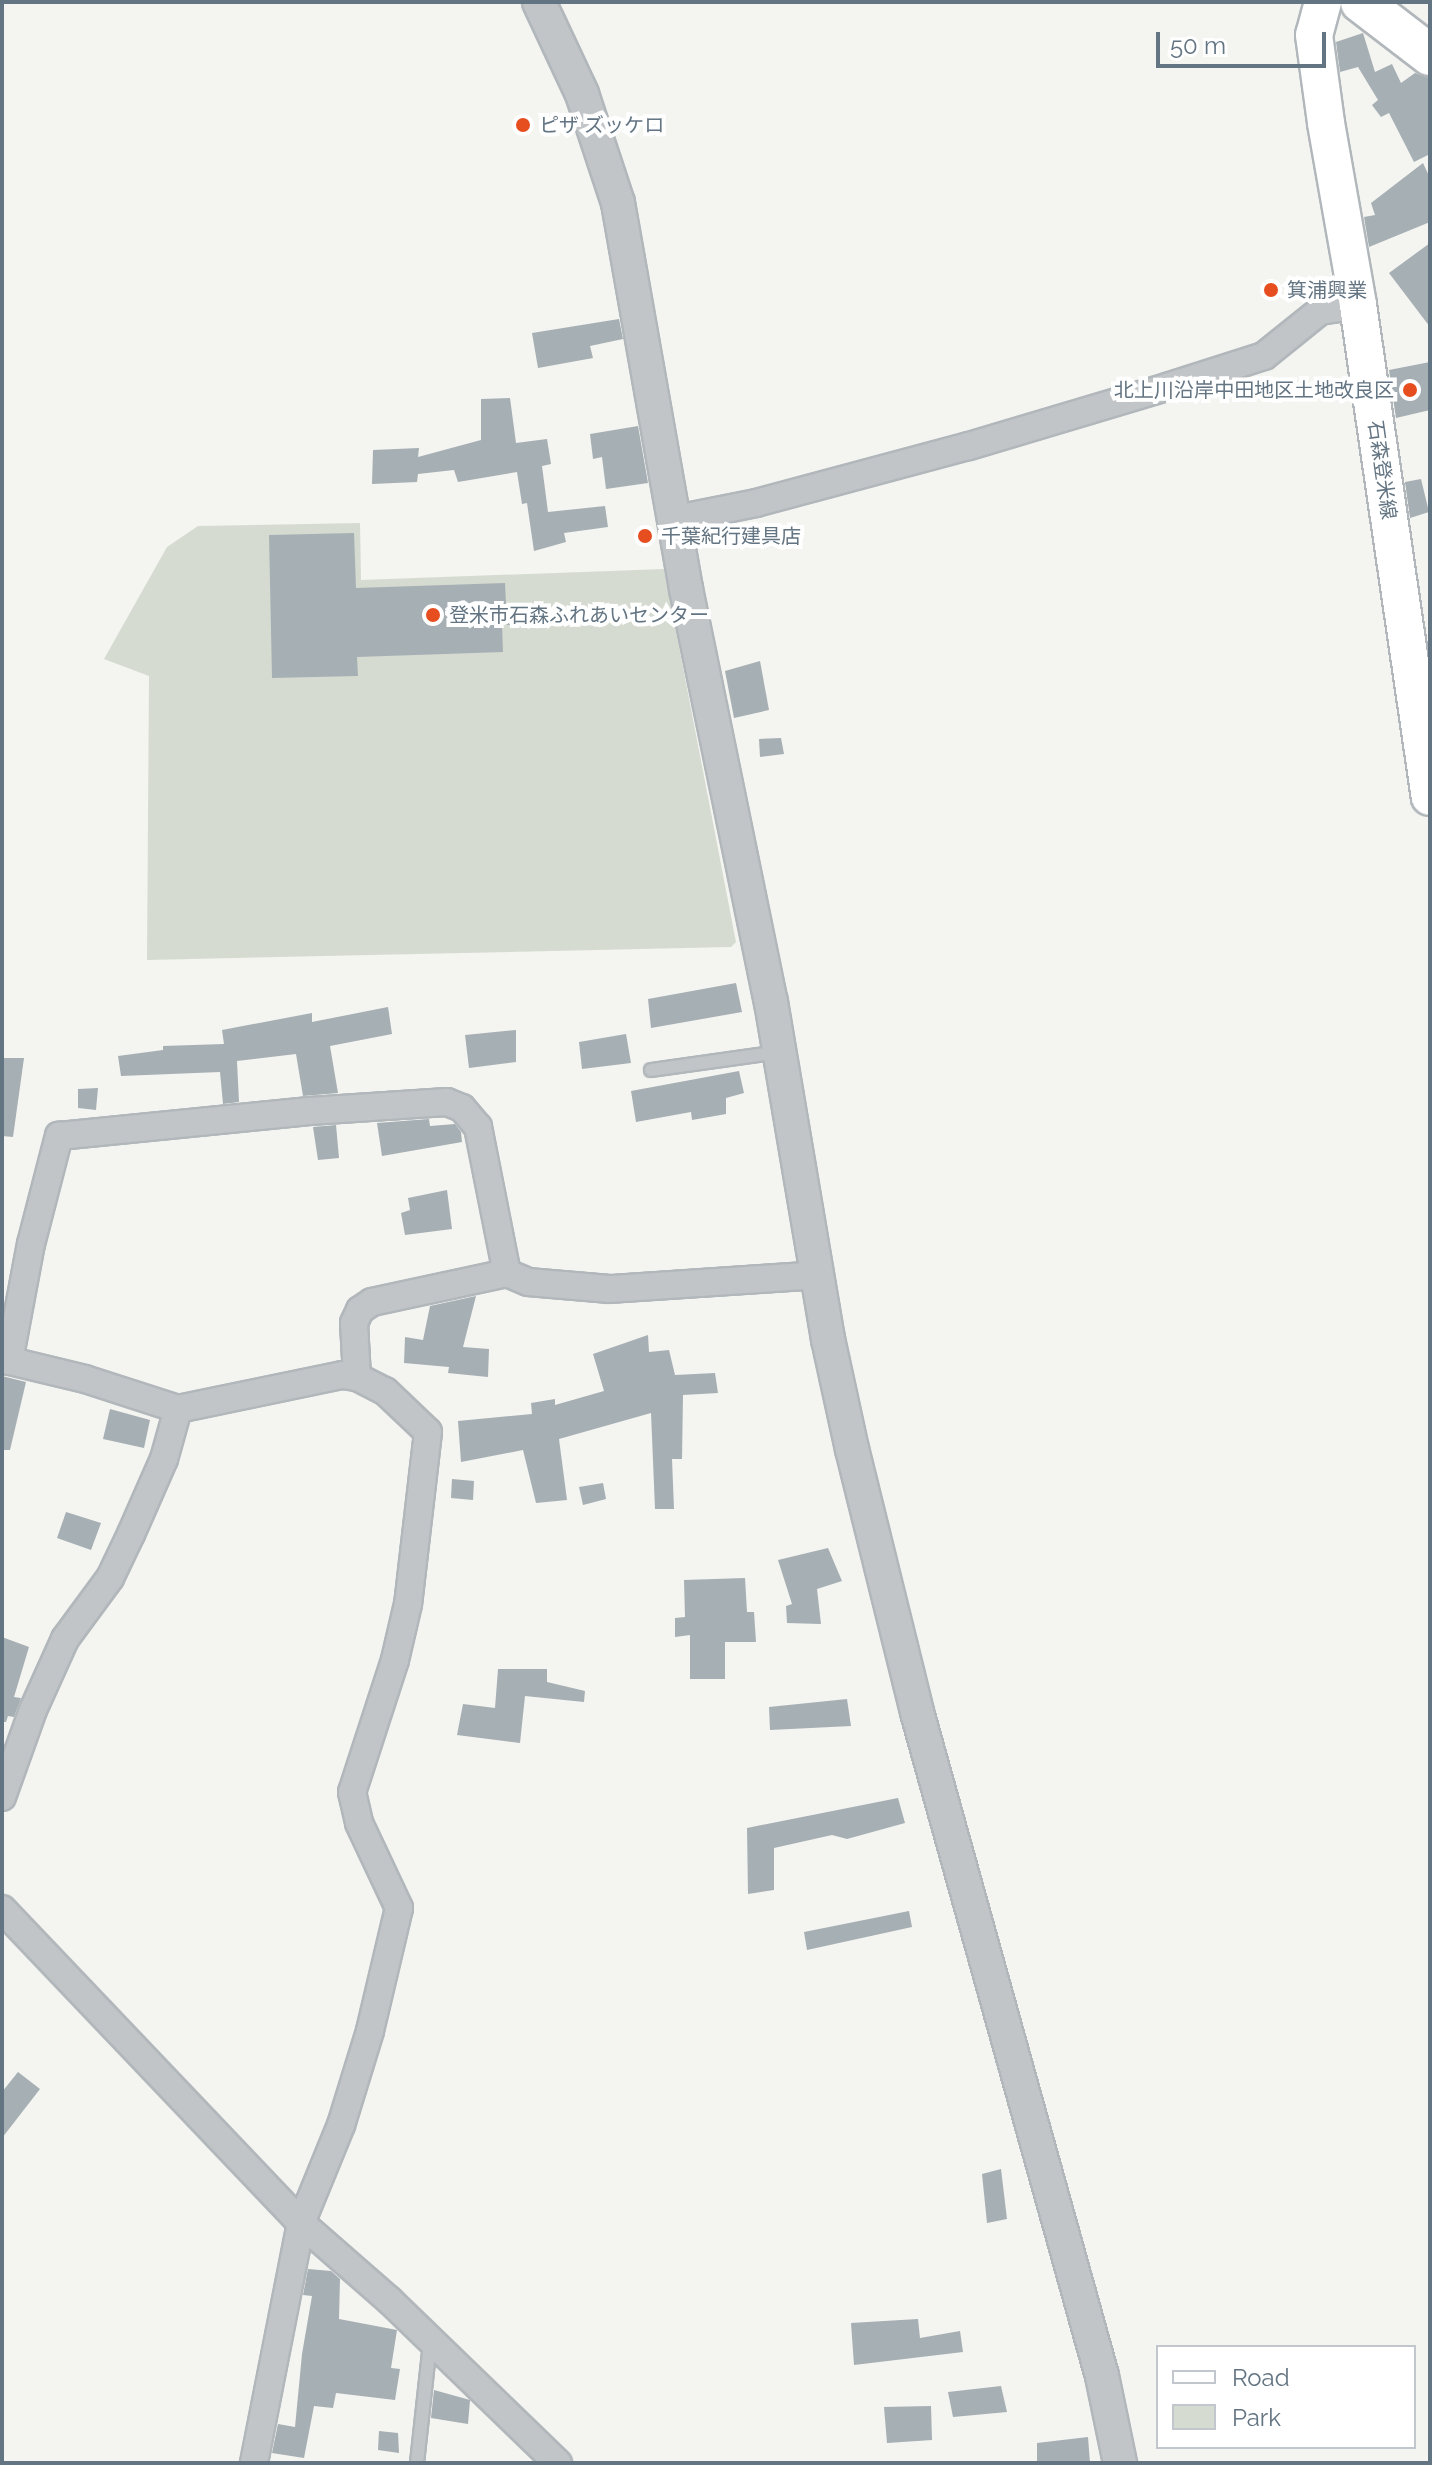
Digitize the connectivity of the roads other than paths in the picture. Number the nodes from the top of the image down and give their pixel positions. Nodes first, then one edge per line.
1 (539, 2) edge
2 (1323, 2) edge
3 (1361, 2) edge
4 (1430, 55) edge
5 (1358, 305) junction
6 (676, 519) junction
7 (1430, 797) edge
8 (780, 1051) junction
9 (651, 1070) dead end
10 (507, 1273) junction
11 (819, 1275) junction
12 (6, 1360) edge
13 (357, 1377) junction
14 (178, 1409) junction
15 (2, 1797) edge
16 (2, 1909) edge
17 (301, 2223) junction
18 (430, 2340) junction
19 (254, 2463) edge
20 (417, 2463) edge
21 (558, 2463) edge
22 (1120, 2463) edge

1 - 6 street
2 - 5 main road, 石森登米線
3 - 4 main road
5 - 6 street
5 - 7 main road, 石森登米線
6 - 8 street
8 - 9 lane
8 - 11 street
10 - 11 street
10 - 12 street
10 - 13 street
11 - 22 street
12 - 14 street
13 - 14 street
13 - 17 street
14 - 15 street
16 - 17 street
17 - 18 street
17 - 19 street
18 - 20 lane
18 - 21 street

